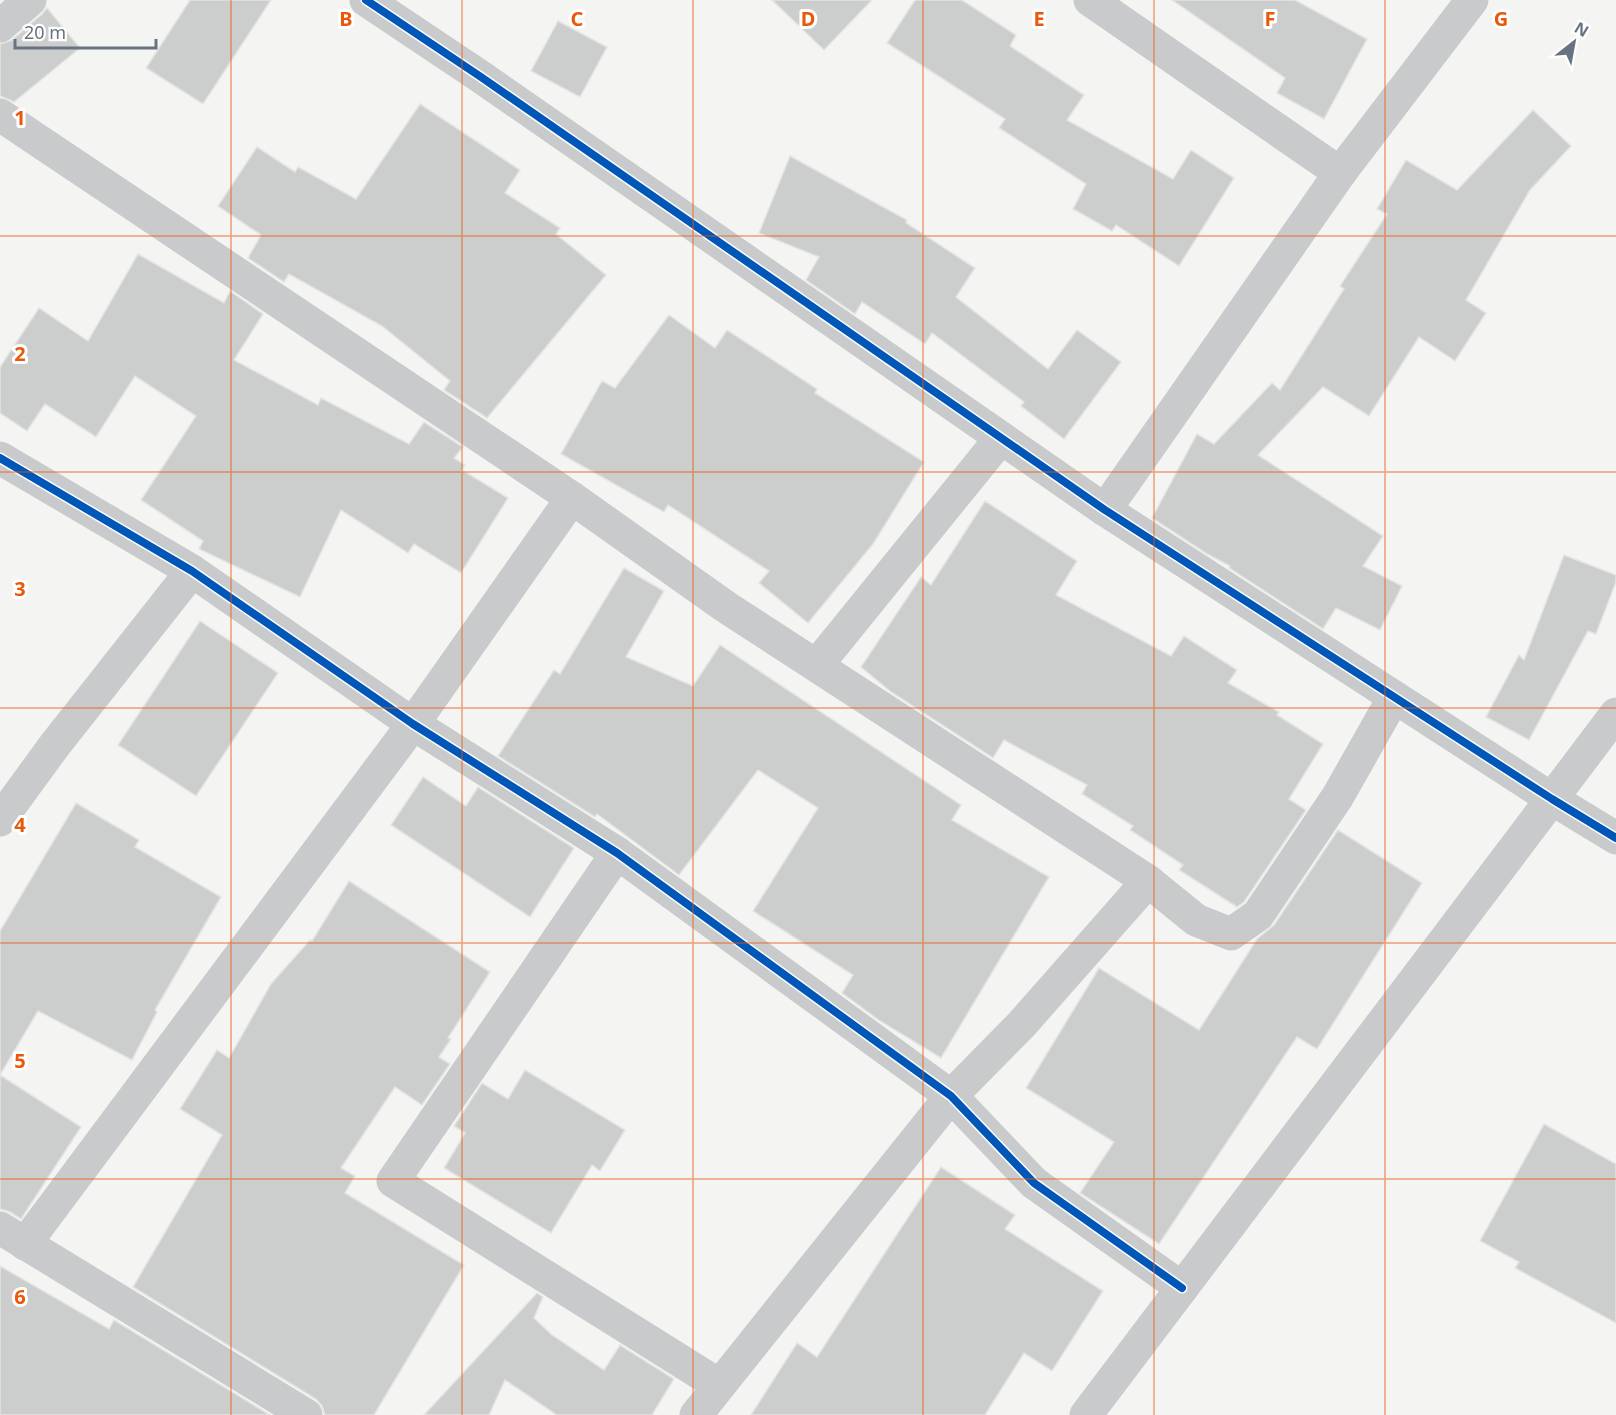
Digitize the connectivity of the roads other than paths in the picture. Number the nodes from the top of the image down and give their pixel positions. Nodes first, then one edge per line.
1 (30, 0) edge
2 (366, 0) edge
3 (1090, 0) edge
4 (1472, 0) edge
5 (0, 26) edge
6 (0, 115) edge
7 (1340, 173) junction
8 (1001, 438) junction
9 (0, 458) edge
10 (573, 498) junction
11 (1105, 510) junction
12 (192, 571) junction
13 (817, 665) junction
14 (1394, 697) junction
15 (1616, 714) edge
16 (413, 724) junction
17 (1552, 799) junction
18 (0, 820) edge
19 (1616, 838) edge
20 (617, 853) junction
21 (1148, 881) junction
22 (951, 1096) junction
23 (13, 1236) edge
24 (1182, 1288) junction
25 (719, 1385) junction
26 (306, 1415) edge
27 (696, 1415) edge
28 (1086, 1415) edge

1 - 5 street
2 - 8 street
3 - 7 street
4 - 7 street
6 - 10 street
7 - 11 street
8 - 11 street
8 - 13 street
9 - 12 street
10 - 13 street
10 - 16 street
11 - 14 street
12 - 16 street
12 - 18 street
13 - 21 street
14 - 17 street
14 - 21 street
15 - 17 street
16 - 20 street
16 - 23 street
17 - 19 street
17 - 24 street
20 - 22 street
20 - 25 street
21 - 22 street
22 - 24 street
22 - 25 street
23 - 26 street
24 - 28 street
25 - 27 street

